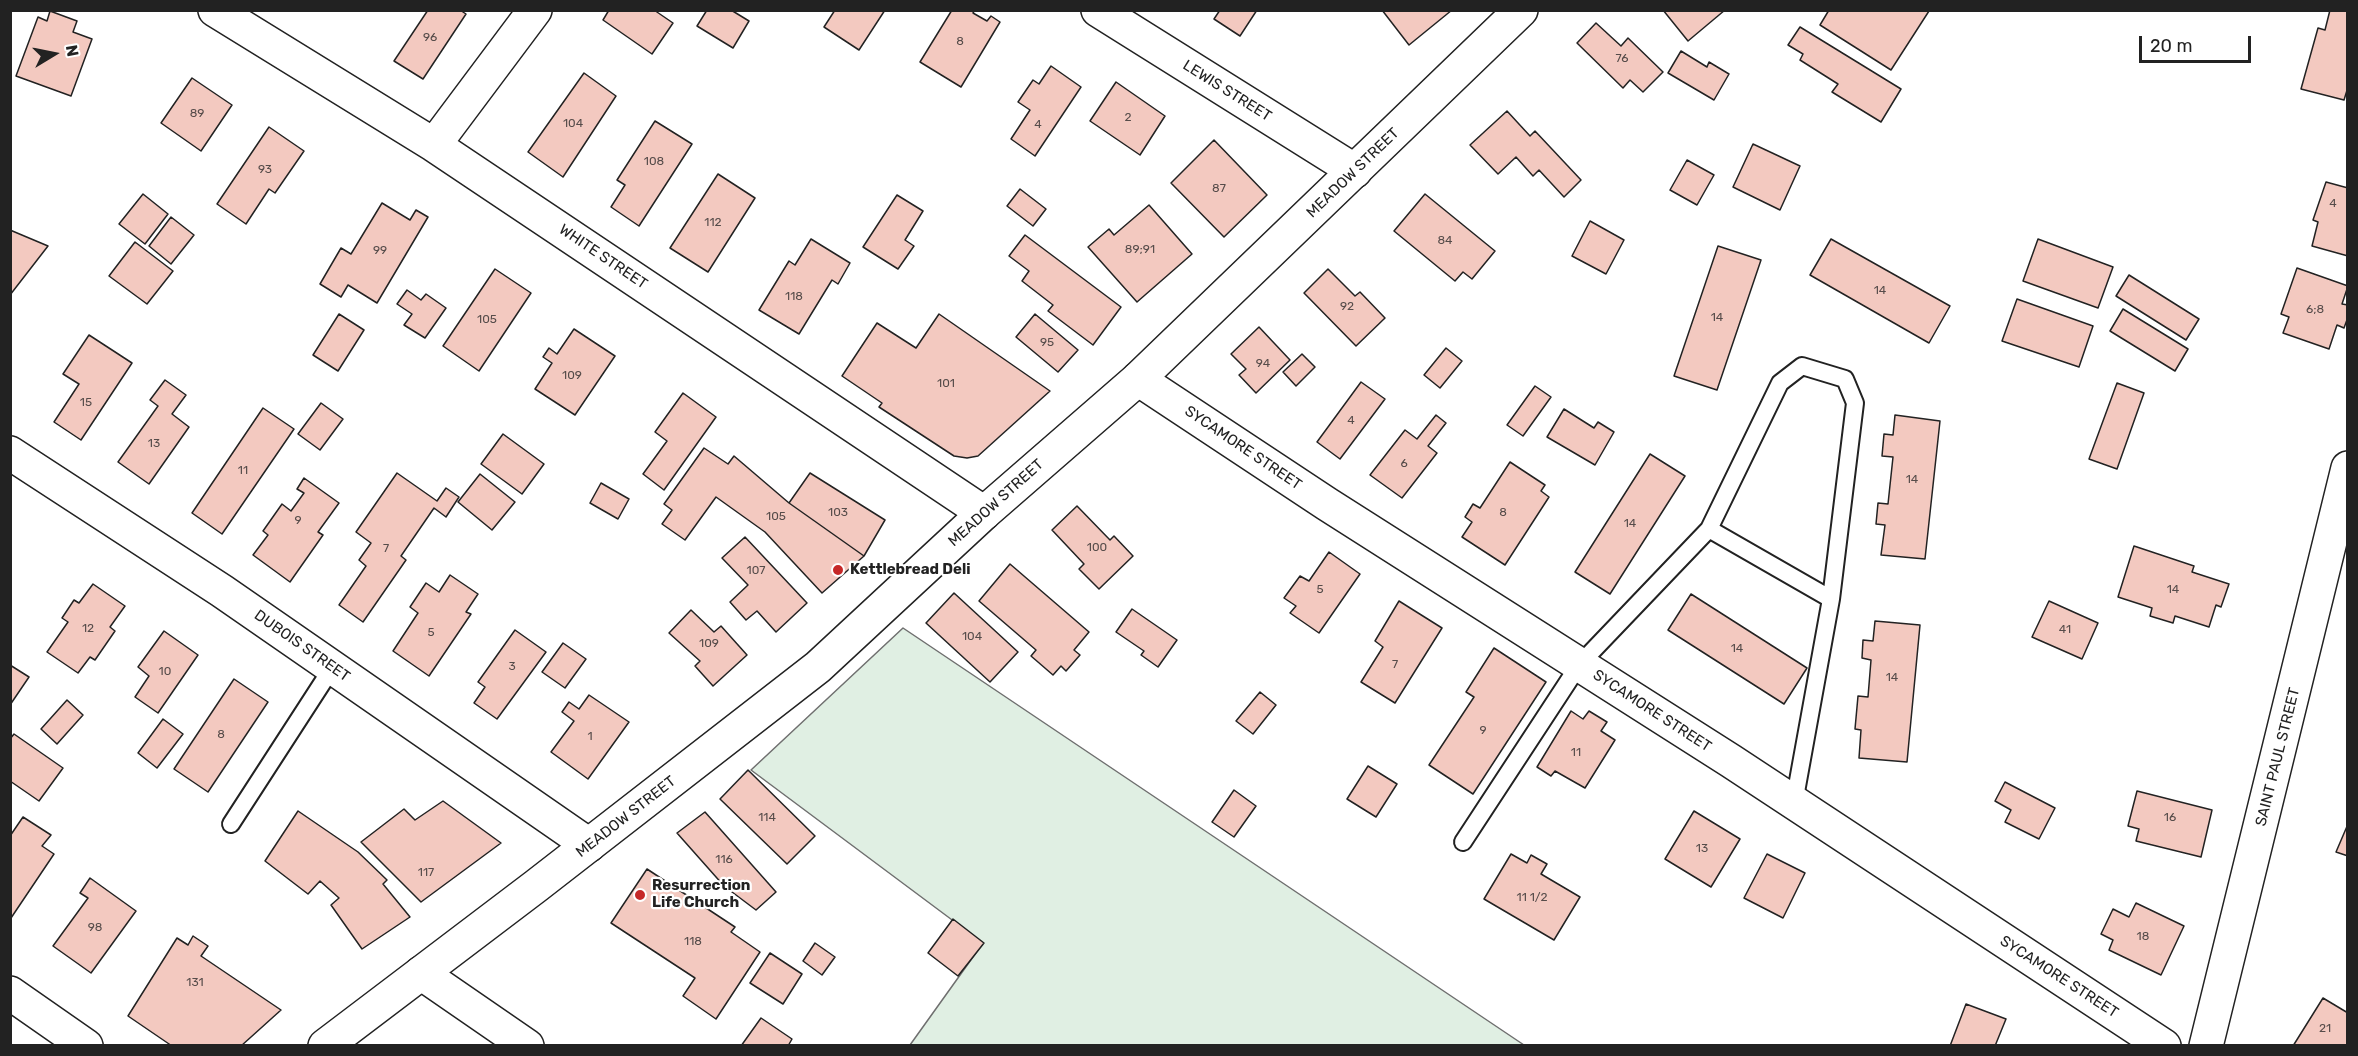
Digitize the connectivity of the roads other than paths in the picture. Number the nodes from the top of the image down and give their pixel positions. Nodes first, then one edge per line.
1 (215, 10) edge
2 (535, 10) edge
3 (1098, 10) edge
4 (1521, 10) edge
5 (434, 145) junction
6 (1355, 171) junction
7 (1138, 379) junction
8 (10, 453) edge
9 (2348, 468) edge
10 (984, 513) junction
11 (1709, 529) junction
12 (1832, 599) junction
13 (1579, 665) junction
14 (332, 668) junction
15 (1794, 803) junction
16 (231, 824) dead end
17 (1463, 842) dead end
18 (589, 846) junction
19 (421, 973) junction
20 (10, 993) edge
21 (86, 1046) edge
22 (325, 1046) edge
23 (527, 1046) edge
24 (2164, 1046) edge
25 (2206, 1046) edge

1 - 5 street, WHITE STREET
2 - 5 street
3 - 6 street, LEWIS STREET
4 - 6 street, MEADOW STREET
5 - 10 street, WHITE STREET
6 - 7 street, MEADOW STREET
7 - 10 street, MEADOW STREET
7 - 13 street, SYCAMORE STREET
8 - 14 street, DUBOIS STREET
9 - 25 street, SAINT PAUL STREET
10 - 18 street, MEADOW STREET
11 - 12 lane
11 - 12 lane
11 - 13 lane
12 - 15 lane
13 - 15 street, SYCAMORE STREET
13 - 17 lane
14 - 16 lane
14 - 18 street, DUBOIS STREET
15 - 24 street, SYCAMORE STREET
18 - 19 street, MEADOW STREET
19 - 22 street, MEADOW STREET
19 - 23 street
20 - 21 street

